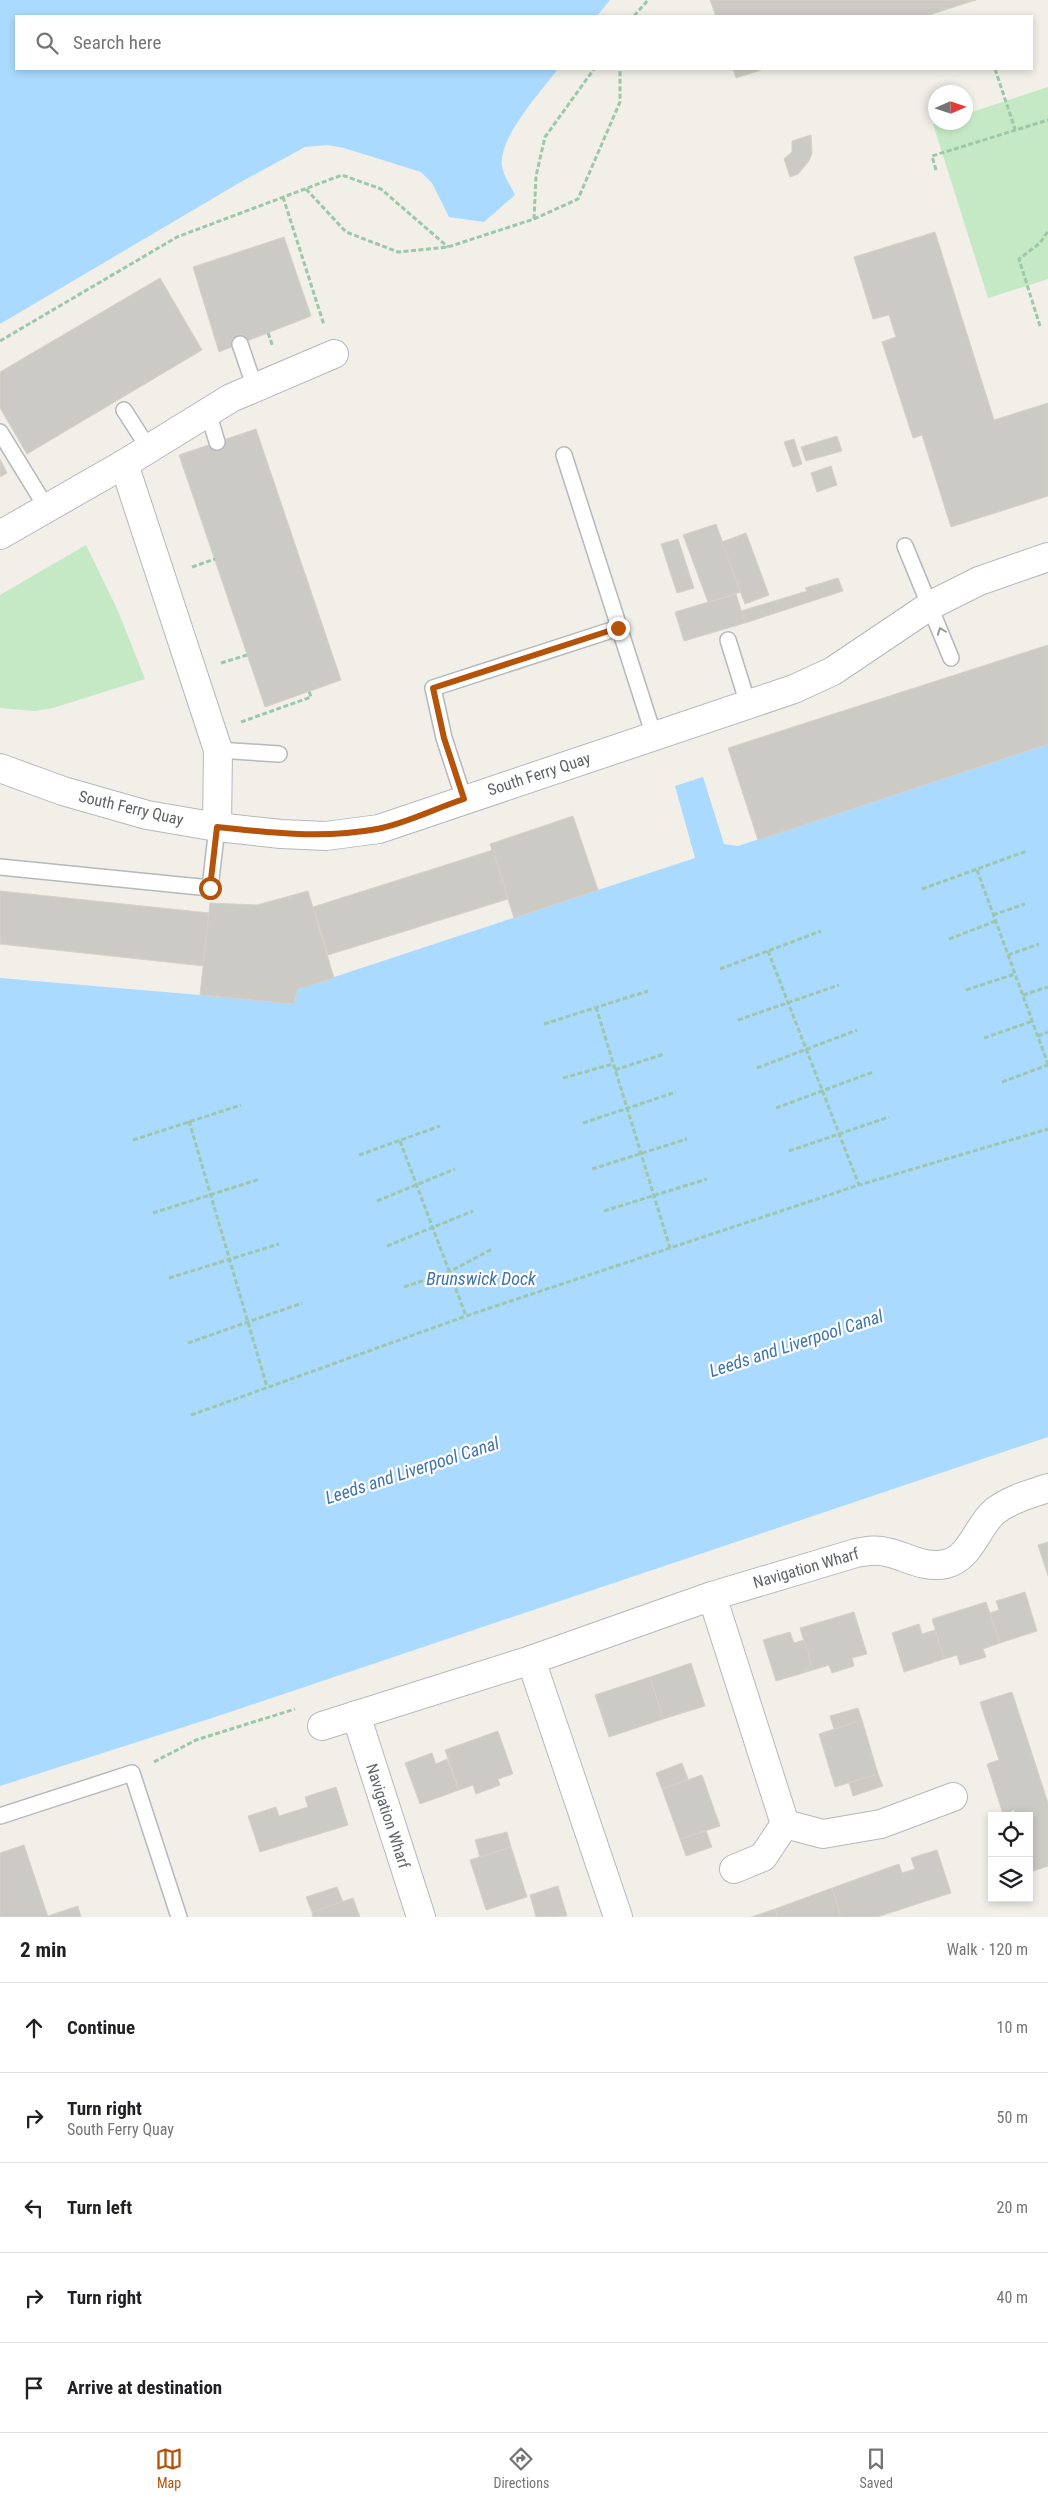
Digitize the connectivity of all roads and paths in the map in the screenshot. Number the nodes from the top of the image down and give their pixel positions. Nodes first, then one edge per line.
1 (648, 0) edge
2 (635, 15) edge
3 (593, 70) edge
4 (620, 70) edge
5 (995, 70) edge
6 (1048, 120) edge
7 (1015, 130) junction
8 (936, 170) dead end
9 (306, 189) junction
10 (283, 197) junction
11 (534, 219) junction
12 (1048, 231) edge
13 (448, 247) junction
14 (1040, 326) dead end
15 (0, 341) edge
16 (240, 344) dead end
17 (334, 354) joint
18 (255, 388) junction
19 (124, 410) dead end
20 (208, 412) junction
21 (0, 432) edge
22 (218, 442) dead end
23 (149, 449) junction
24 (564, 455) dead end
25 (124, 464) junction
26 (46, 507) junction
27 (0, 535) edge
28 (905, 546) dead end
29 (1048, 557) edge
30 (215, 559) dead end
31 (188, 569) dead end
32 (931, 605) junction
33 (618, 628) junction
34 (728, 640) dead end
35 (247, 655) dead end
36 (951, 658) dead end
37 (220, 664) dead end
38 (309, 692) dead end
39 (748, 704) junction
40 (654, 736) junction
41 (218, 750) junction
42 (279, 754) dead end
43 (0, 768) edge
44 (464, 799) junction
45 (217, 827) junction
46 (1027, 851) dead end
47 (0, 867) edge
48 (977, 870) junction
49 (922, 889) dead end
50 (1025, 904) dead end
51 (993, 915) junction
52 (996, 921) junction
53 (821, 931) dead end
54 (949, 939) dead end
55 (1039, 944) dead end
56 (768, 951) junction
57 (1008, 955) junction
58 (720, 969) dead end
59 (1015, 974) junction
60 (839, 985) dead end
61 (1048, 986) edge
62 (966, 990) dead end
63 (648, 991) dead end
64 (1023, 995) junction
65 (596, 1007) junction
66 (738, 1020) dead end
67 (1033, 1021) junction
68 (544, 1024) dead end
69 (857, 1030) dead end
70 (1048, 1032) edge
71 (1038, 1036) junction
72 (984, 1038) dead end
73 (664, 1054) dead end
74 (613, 1064) junction
75 (1048, 1064) edge
76 (757, 1068) dead end
77 (615, 1070) junction
78 (873, 1072) dead end
79 (563, 1078) dead end
80 (1002, 1082) dead end
81 (676, 1092) dead end
82 (241, 1105) dead end
83 (776, 1108) dead end
84 (889, 1116) dead end
85 (189, 1121) junction
86 (583, 1123) dead end
87 (440, 1126) dead end
88 (1048, 1130) edge
89 (687, 1139) dead end
90 (133, 1140) dead end
91 (400, 1142) junction
92 (789, 1151) dead end
93 (359, 1155) dead end
94 (455, 1169) dead end
95 (592, 1169) dead end
96 (260, 1179) dead end
97 (707, 1179) dead end
98 (859, 1185) junction
99 (377, 1202) dead end
100 (473, 1211) dead end
101 (604, 1211) dead end
102 (152, 1212) dead end
103 (279, 1244) dead end
104 (387, 1246) dead end
105 (670, 1248) junction
106 (492, 1249) dead end
107 (449, 1272) junction
108 (169, 1278) dead end
109 (404, 1286) dead end
110 (302, 1303) dead end
111 (466, 1316) junction
112 (188, 1343) dead end
113 (267, 1388) junction
114 (191, 1415) dead end
115 (1048, 1488) edge
116 (712, 1596) junction
117 (531, 1660) junction
118 (298, 1708) dead end
119 (356, 1715) junction
120 (322, 1726) dead end
121 (132, 1773) junction
122 (953, 1797) dead end
123 (0, 1816) edge
124 (785, 1824) junction
125 (734, 1869) dead end
126 (179, 1917) edge
127 (421, 1917) edge
128 (618, 1917) edge

1 - 2 path
3 - 11 path
4 - 11 path
5 - 7 path
6 - 7 path
7 - 8 path
9 - 10 path
9 - 13 path
9 - 13 path
10 - 15 path
10 - 17 path
11 - 13 path
12 - 14 path
16 - 18 lane
17 - 18 street
18 - 20 street
19 - 23 lane
20 - 22 lane
20 - 23 street
21 - 26 lane
23 - 25 street
24 - 33 lane
25 - 26 street
25 - 41 street
26 - 27 street
28 - 32 lane
29 - 32 street, South Ferry Quay
30 - 31 path
36 -> 32 lane
32 - 39 street, South Ferry Quay
33 - 40 lane
33 - 44 lane
34 - 39 lane
35 - 37 path
38 - 41 path
39 - 40 street, South Ferry Quay
40 - 44 street, South Ferry Quay
41 - 42 lane
41 - 45 street
43 - 45 street, South Ferry Quay
44 - 45 street, South Ferry Quay
45 - 47 lane
46 - 48 path
48 - 49 path
48 - 51 path
50 - 51 path
51 - 52 path
52 - 54 path
52 - 57 path
53 - 56 path
55 - 57 path
56 - 58 path
56 - 98 path
57 - 59 path
59 - 62 path
59 - 64 path
60 - 66 path
61 - 64 path
63 - 65 path
64 - 67 path
65 - 68 path
65 - 74 path
67 - 71 path
67 - 72 path
69 - 76 path
70 - 71 path
71 - 75 path
73 - 77 path
74 - 77 path
74 - 79 path
75 - 80 path
77 - 105 path
78 - 83 path
81 - 86 path
82 - 85 path
84 - 92 path
85 - 90 path
85 - 113 path
87 - 91 path
88 - 98 path
89 - 95 path
91 - 93 path
91 - 107 path
94 - 99 path
96 - 102 path
97 - 101 path
98 - 105 path
100 - 104 path
103 - 108 path
105 - 111 path
106 - 107 path
107 - 109 path
107 - 111 path
110 - 112 path
111 - 113 path
113 - 114 path
115 - 116 street, Navigation Wharf
116 - 117 street, Navigation Wharf
116 - 124 street
117 - 119 street, Navigation Wharf
117 - 128 street
118 - 121 path
119 - 120 street, Navigation Wharf
119 - 127 street, Navigation Wharf
121 - 123 lane
121 - 126 lane
122 - 124 street
124 - 125 street

